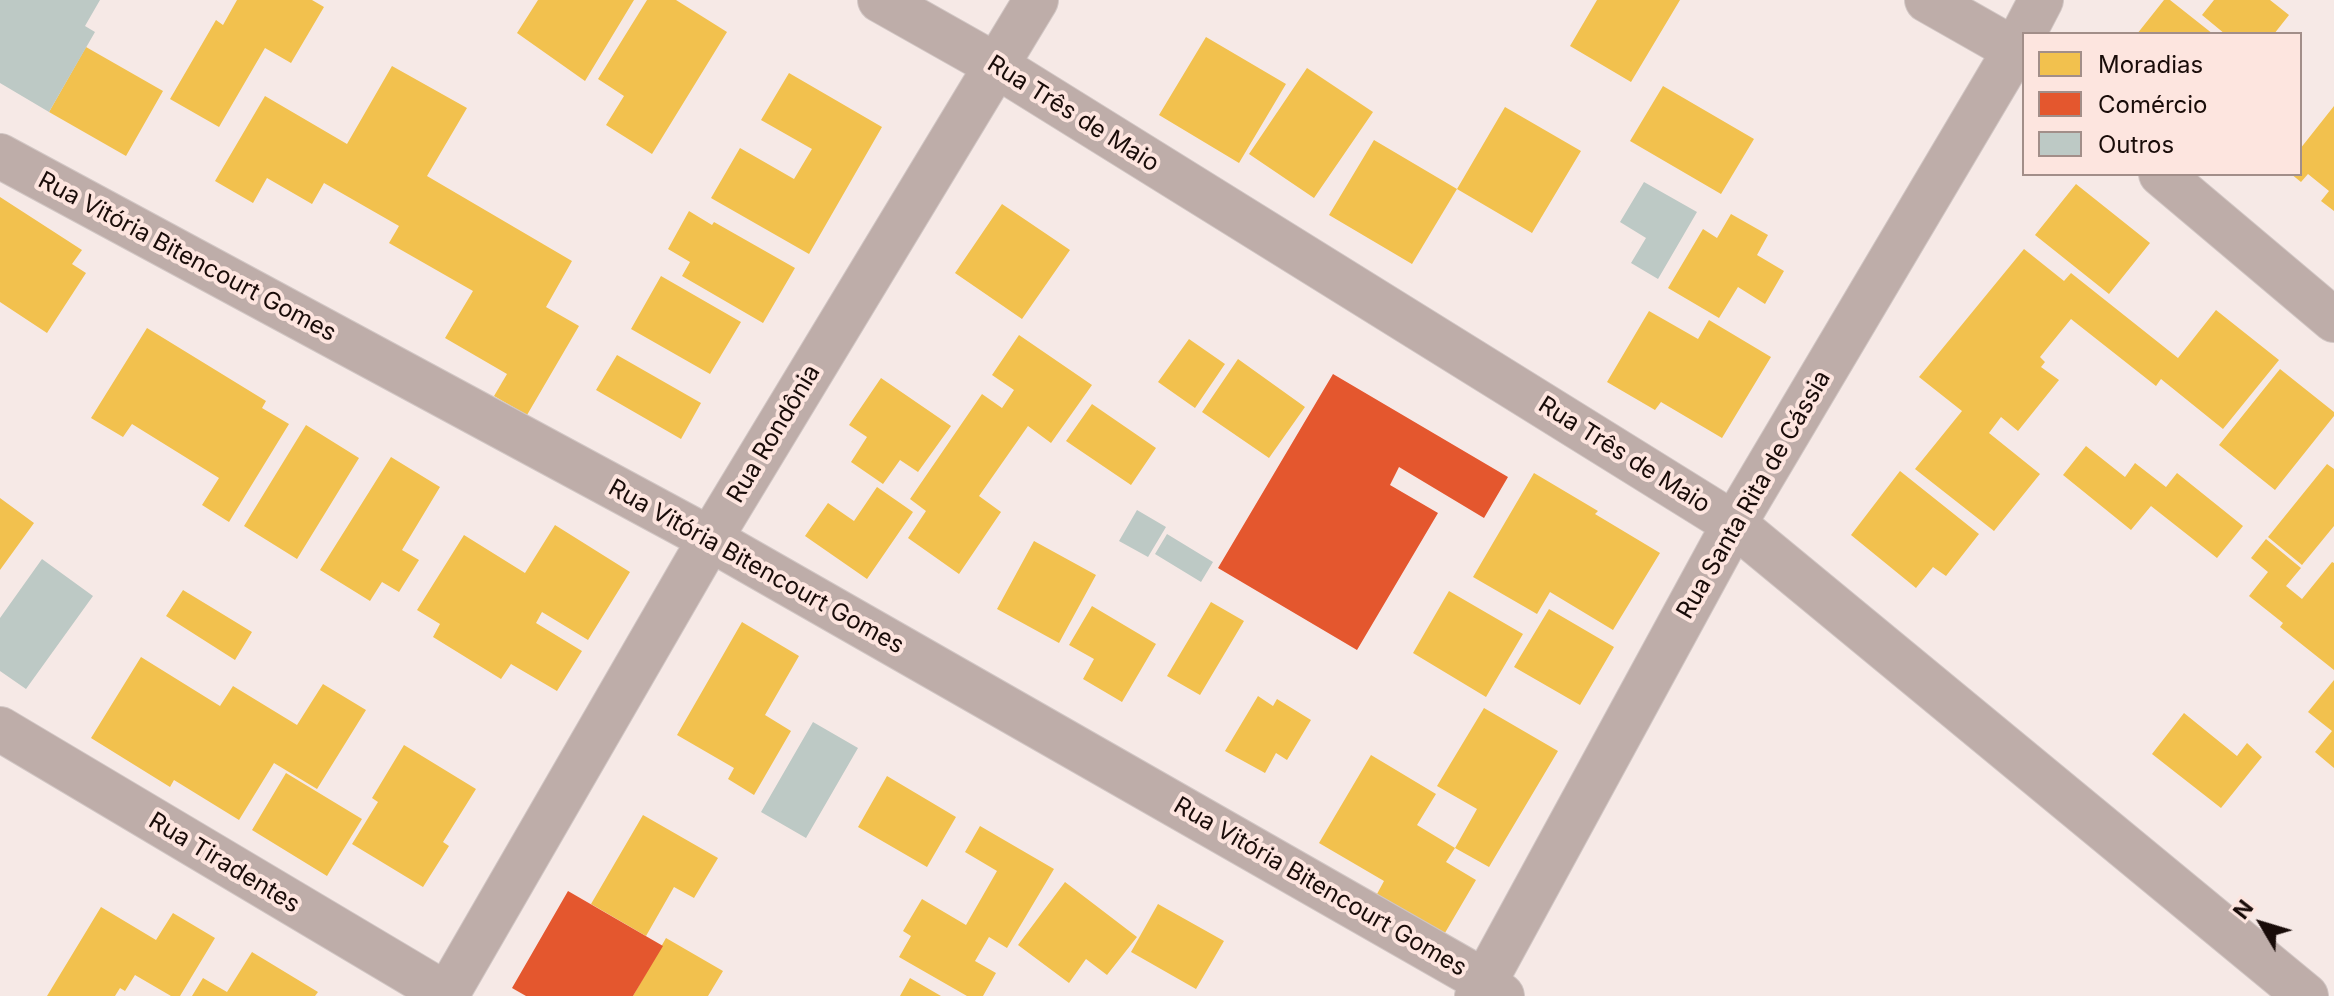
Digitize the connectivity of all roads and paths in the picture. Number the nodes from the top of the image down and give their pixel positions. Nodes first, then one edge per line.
1 (880, 0) edge
2 (1036, 0) edge
3 (1927, 0) edge
4 (2041, 0) edge
5 (2028, 32) edge
6 (2019, 54) edge
7 (997, 66) junction
8 (0, 156) edge
9 (2163, 176) edge
10 (2334, 320) edge
11 (1734, 524) junction
12 (710, 539) junction
13 (0, 729) edge
14 (1488, 991) edge
15 (447, 996) edge
16 (2306, 996) edge

1 - 7 street, Rua Três de Maio
2 - 7 street, Rua Rondônia
3 - 6 street
4 - 5 street, Rua Santa Rita de Cássia
6 - 11 street, Rua Santa Rita de Cássia
7 - 11 street, Rua Três de Maio
7 - 12 street, Rua Rondônia
8 - 12 street, Rua Vitória Bitencourt Gomes
9 - 10 street
11 - 14 street, Rua Santa Rita de Cássia
11 - 16 street, Rua Três de Maio
12 - 14 street, Rua Vitória Bitencourt Gomes
12 - 15 street, Rua Rondônia
13 - 15 street, Rua Tiradentes

